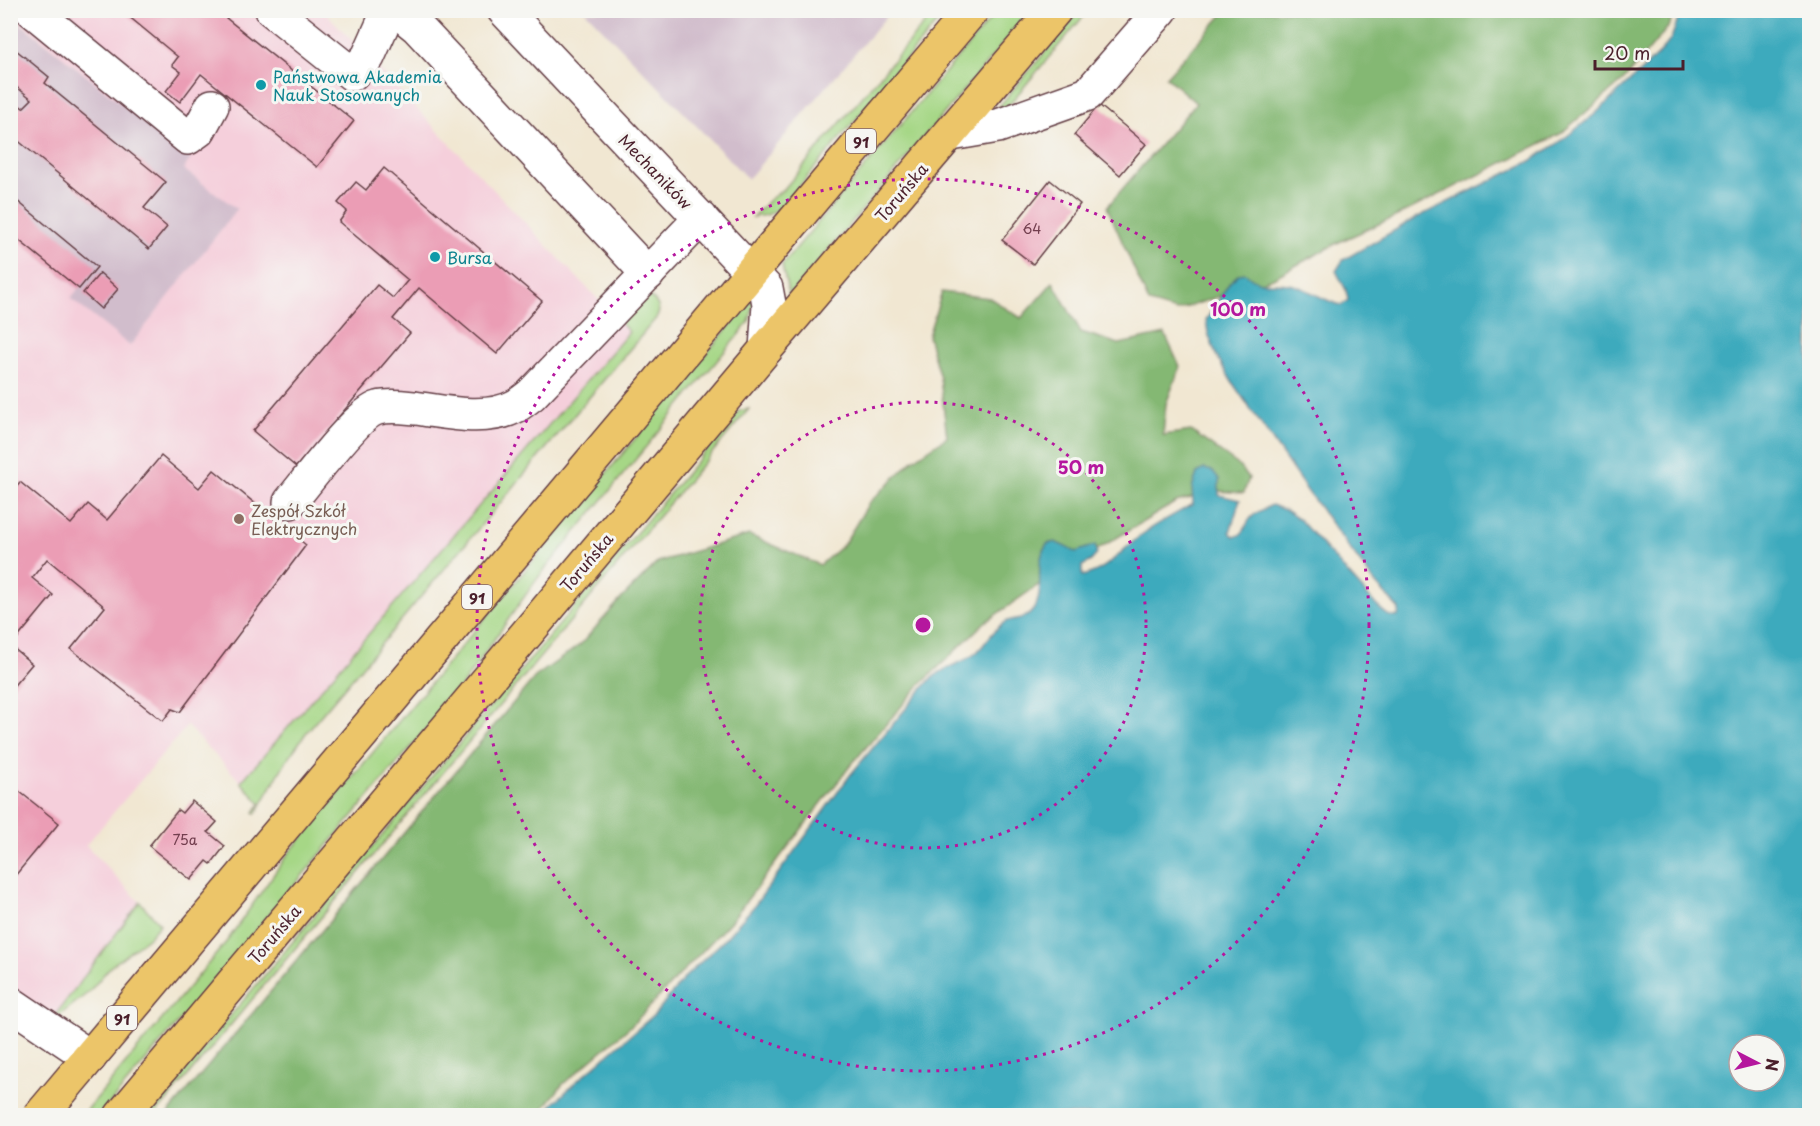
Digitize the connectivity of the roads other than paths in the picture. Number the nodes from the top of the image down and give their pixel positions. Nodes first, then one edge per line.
1 (32, 10) edge
2 (272, 10) edge
3 (389, 10) edge
4 (396, 10) edge
5 (504, 10) edge
6 (972, 10) edge
7 (1054, 10) edge
8 (1161, 10) edge
9 (212, 106) dead end
10 (951, 134) junction
11 (701, 218) junction
12 (749, 271) junction
13 (648, 274) junction
14 (766, 349) junction
15 (290, 502) dead end
16 (10, 1003) edge
17 (90, 1057) junction
18 (40, 1116) edge
19 (121, 1116) edge

1 - 9 street
2 - 3 street
4 - 13 street
5 - 11 street, Mechaników
6 - 12 main road, 91
7 - 10 main road, Toruńska
8 - 10 street
10 - 14 main road, Toruńska
11 - 12 street, Mechaników
11 - 13 street
12 - 14 street, Mechaników
12 - 17 main road, 91
13 - 15 street
14 - 19 main road, Toruńska
16 - 17 street
17 - 18 main road, 91

